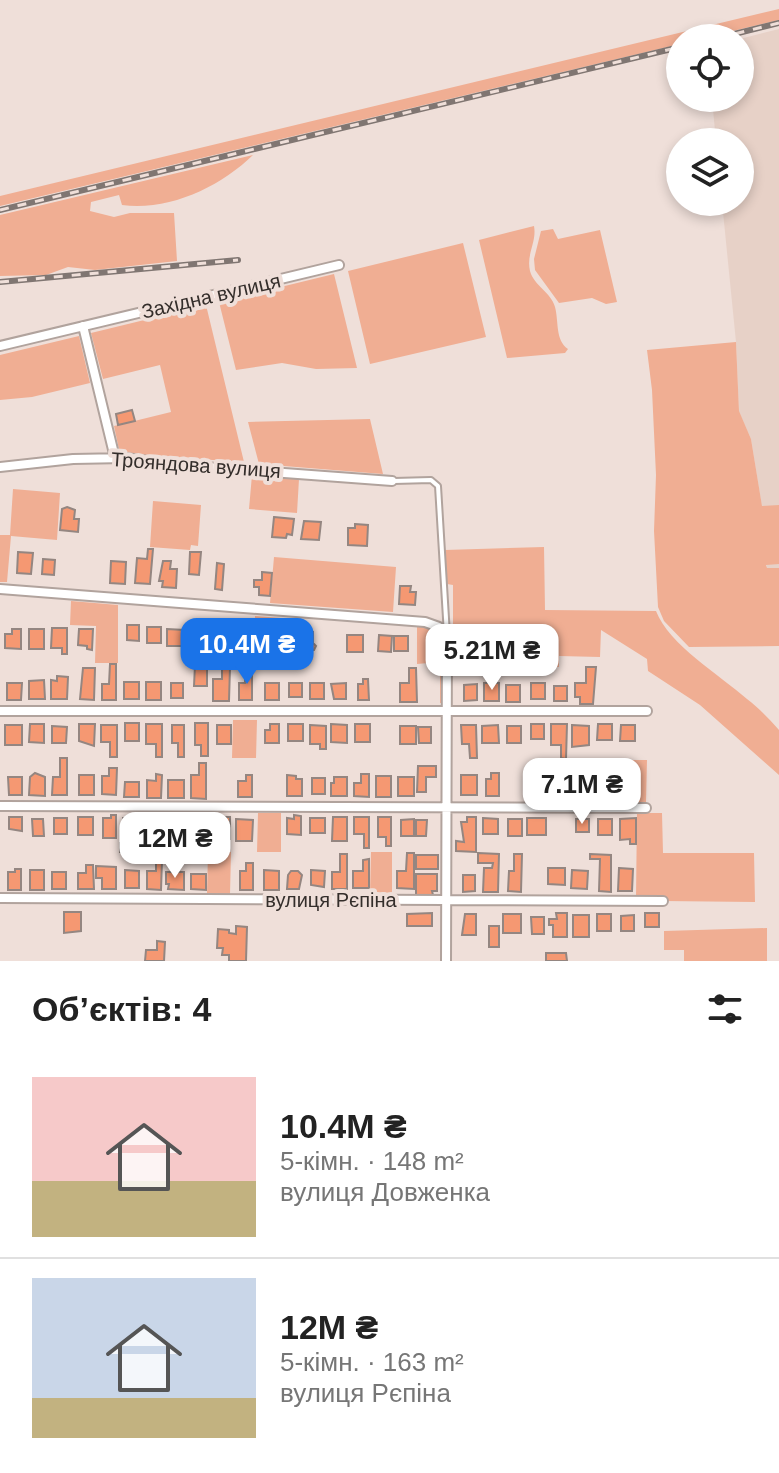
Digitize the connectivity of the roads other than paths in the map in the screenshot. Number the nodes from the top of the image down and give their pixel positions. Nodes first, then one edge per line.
1 (339, 265) dead end
2 (83, 326) junction
3 (0, 346) edge
4 (115, 458) junction
5 (0, 467) edge
6 (392, 481) joint
7 (0, 589) edge
8 (447, 636) junction
9 (447, 710) junction
10 (0, 711) edge
11 (647, 711) dead end
12 (0, 806) edge
13 (446, 807) junction
14 (646, 808) dead end
15 (0, 898) edge
16 (446, 900) junction
17 (663, 901) dead end
18 (446, 961) edge

1 - 2 street, Західна вулиця
2 - 3 street, Західна вулиця
2 - 4 street
4 - 5 street, Трояндова вулиця
4 - 6 street, Трояндова вулиця
6 - 8 lane
7 - 8 street
8 - 9 street
9 - 10 street
9 - 11 street
9 - 13 street
12 - 13 street
13 - 14 street
13 - 16 street
15 - 16 street, вулиця Рєпіна
16 - 17 street, вулиця Рєпіна
16 - 18 street

